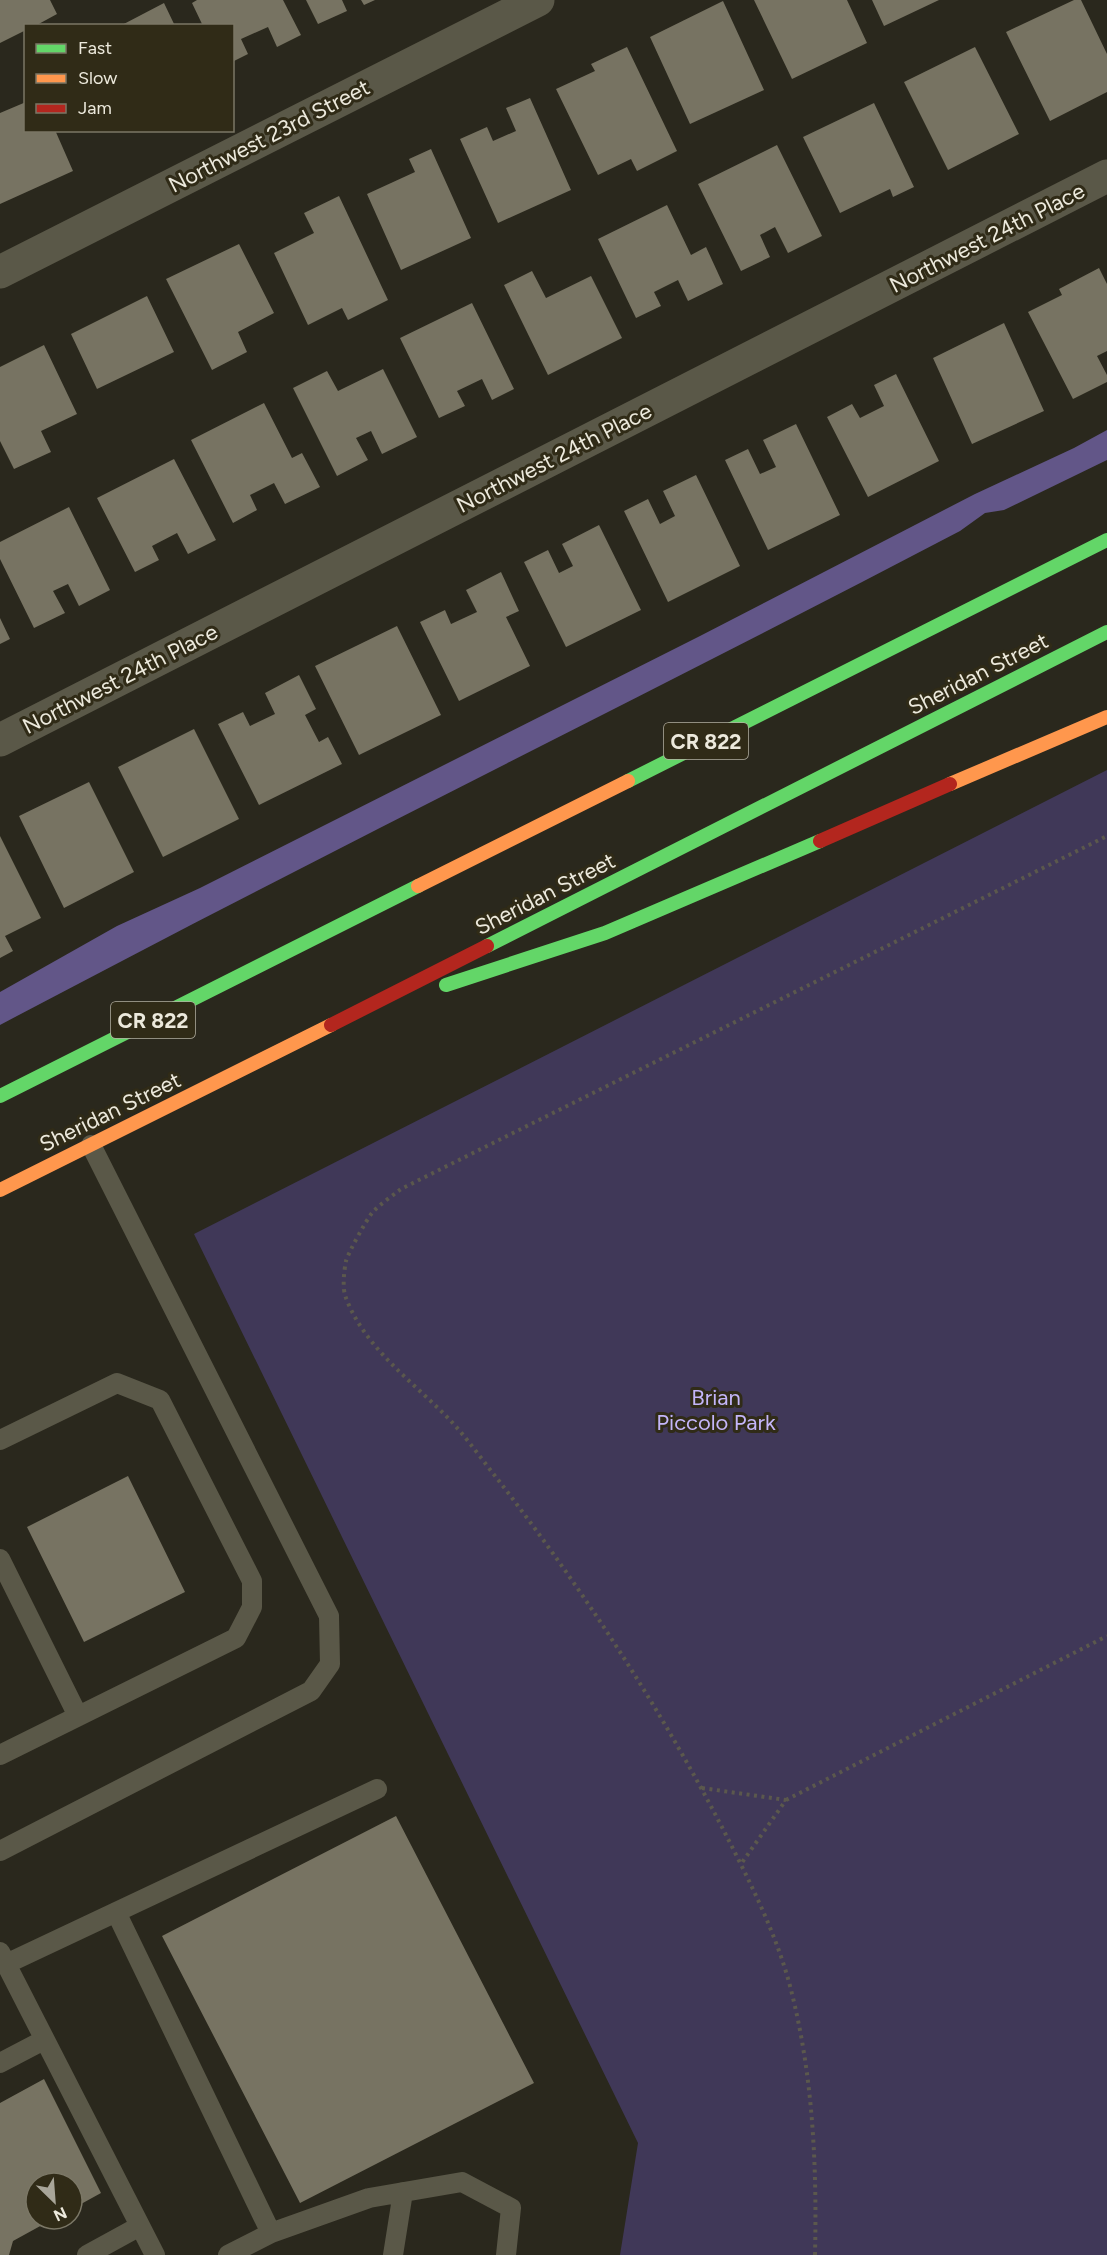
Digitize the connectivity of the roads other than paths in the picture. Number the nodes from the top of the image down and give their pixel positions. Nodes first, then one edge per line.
1 (538, 0) edge
2 (1107, 176) edge
3 (0, 272) edge
4 (1107, 540) edge
5 (1107, 632) edge
6 (1107, 717) edge
7 (0, 740) edge
8 (342, 1020) junction
9 (0, 1096) edge
10 (90, 1145) junction
11 (0, 1190) edge
12 (0, 1440) edge
13 (0, 1559) edge
14 (78, 1716) junction
15 (0, 1755) edge
16 (377, 1789) dead end
17 (0, 1851) edge
18 (116, 1912) junction
19 (3, 1958) edge
20 (44, 2040) junction
21 (0, 2063) edge
22 (403, 2192) junction
23 (140, 2226) junction
24 (271, 2233) junction
25 (87, 2255) edge
26 (155, 2255) edge
27 (228, 2255) edge
28 (393, 2255) edge
29 (506, 2255) edge

1 - 3 street, Northwest 23rd Street
2 - 7 street, Northwest 24th Place
4 - 9 main road, CR 822
5 - 8 main road, Sheridan Street
6 - 8 main road
8 - 10 main road, Sheridan Street
10 - 11 main road, Sheridan Street
10 - 17 lane
12 - 14 lane
13 - 14 lane
14 - 15 lane
16 - 18 lane
18 - 19 lane
18 - 24 lane
19 - 20 lane
20 - 21 lane
20 - 23 lane
22 - 24 lane
22 - 28 lane
22 - 29 lane
23 - 25 lane
23 - 26 lane
24 - 27 lane

